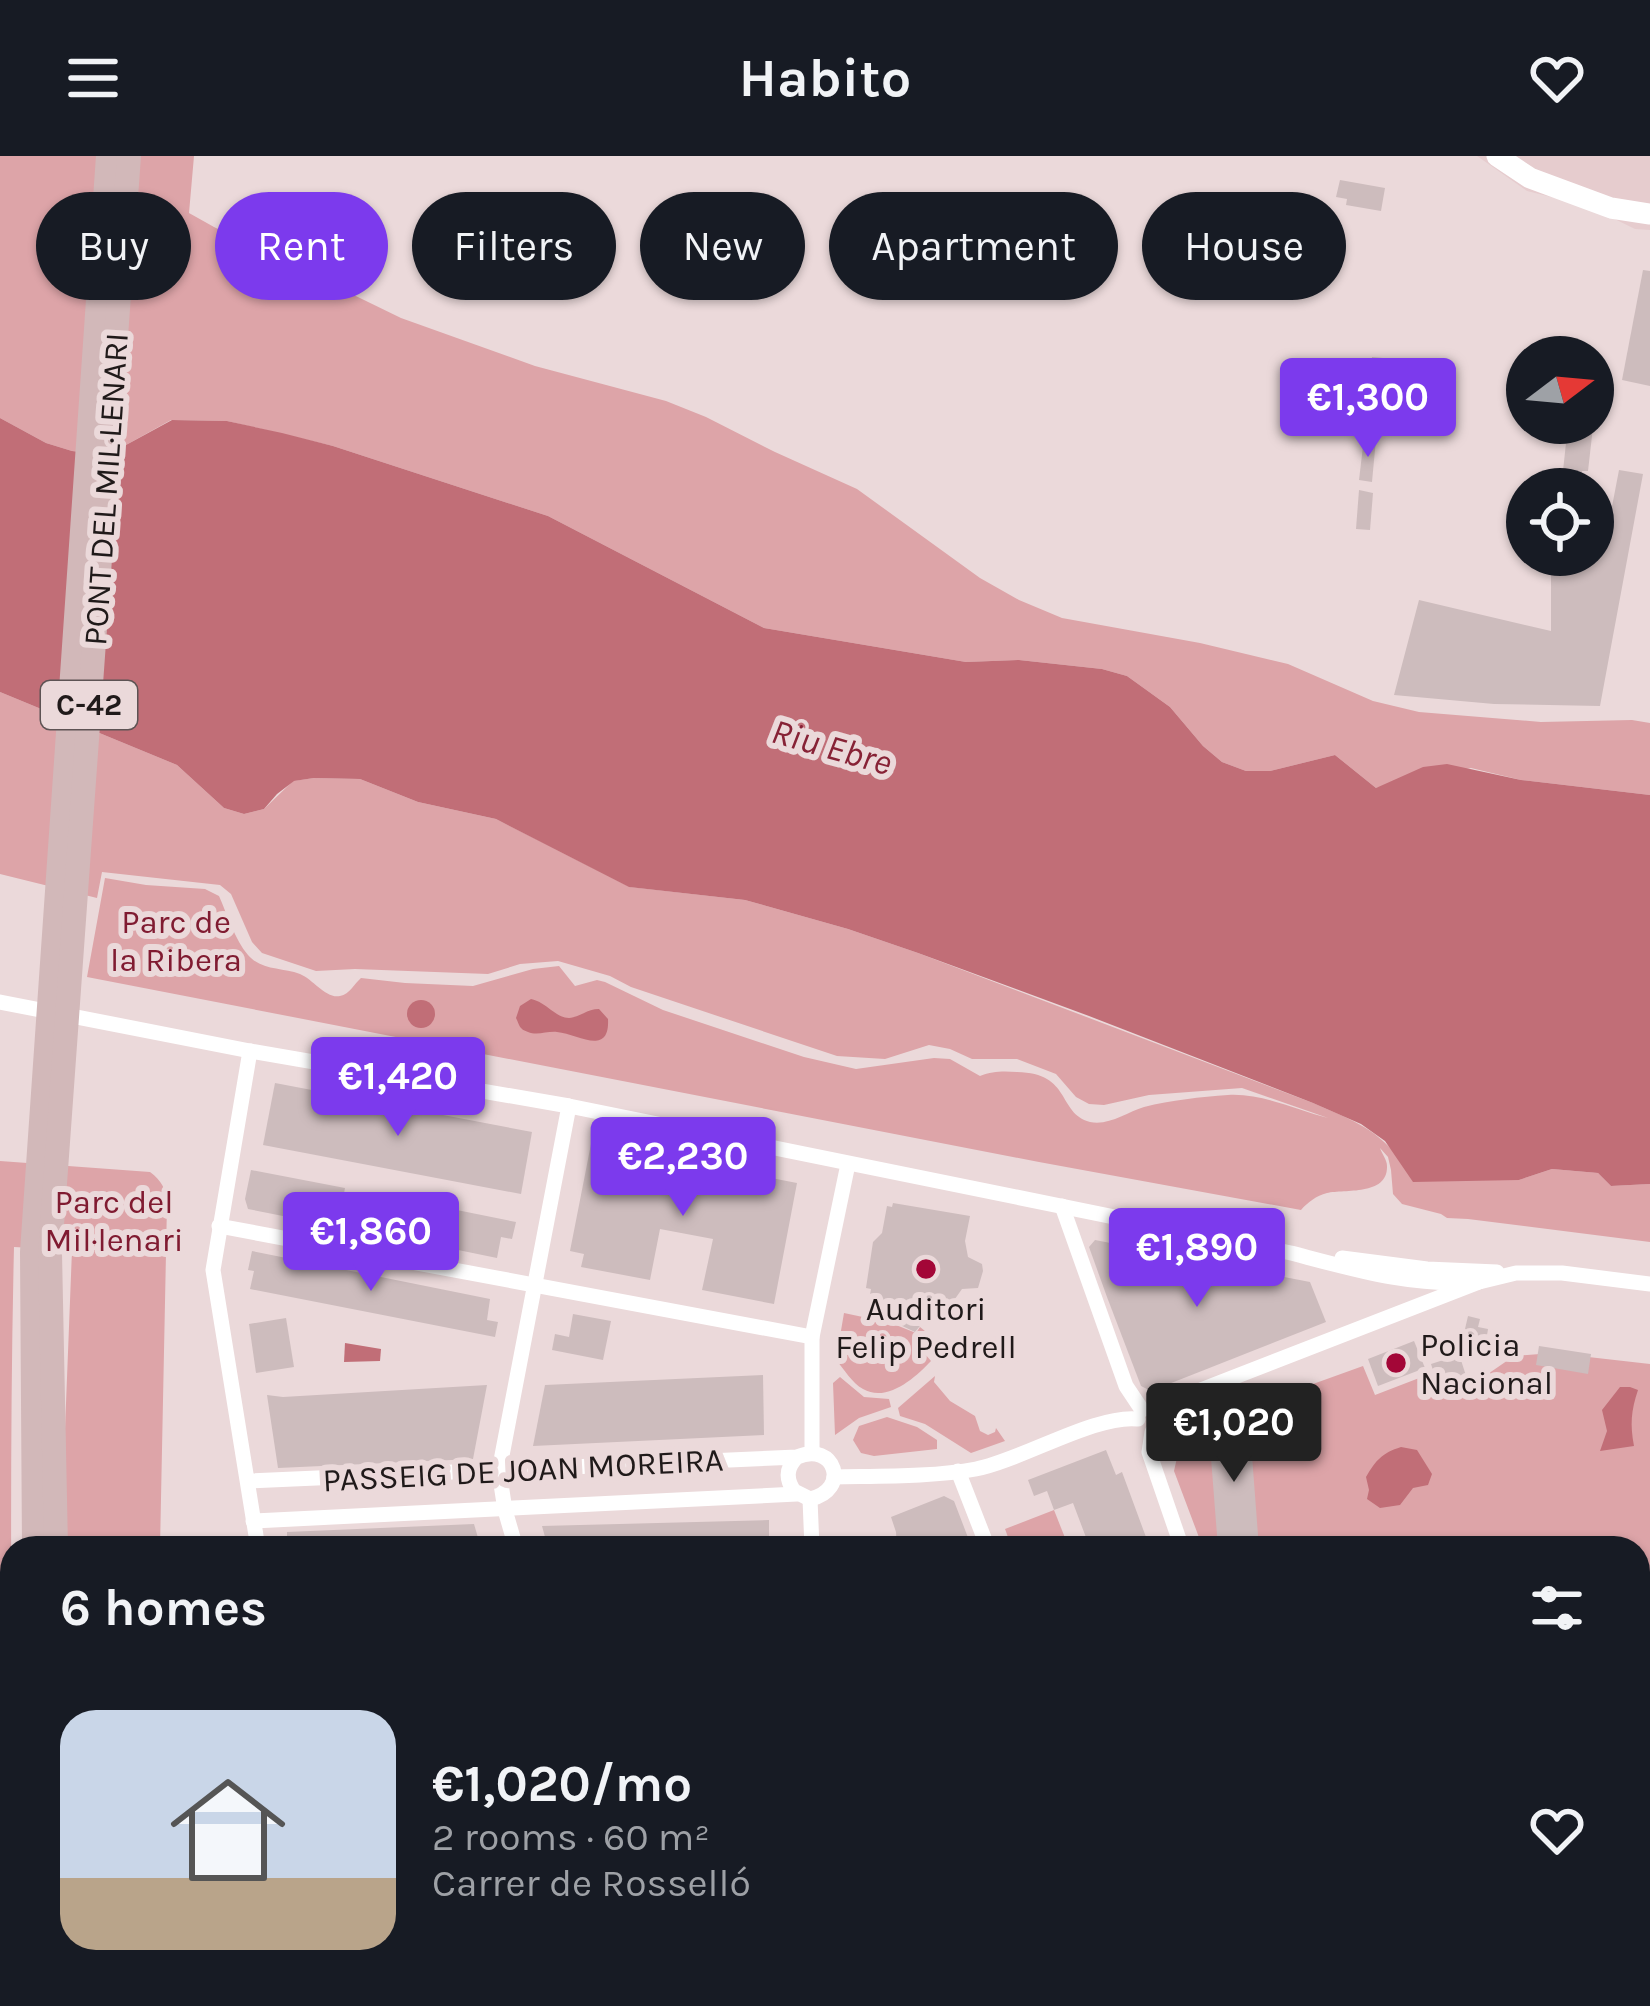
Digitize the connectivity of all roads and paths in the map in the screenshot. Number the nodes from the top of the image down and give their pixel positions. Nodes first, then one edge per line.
1 (108, 156) edge
2 (129, 156) edge
3 (1497, 156) edge
4 (1650, 214) edge
5 (0, 1002) edge
6 (250, 1051) junction
7 (569, 1106) junction
8 (848, 1164) junction
9 (1062, 1206) junction
10 (219, 1226) junction
11 (41, 1253) junction
12 (1291, 1253) junction
13 (1516, 1273) junction
14 (1394, 1279) junction
15 (1479, 1282) junction
16 (1650, 1284) edge
17 (534, 1286) junction
18 (1397, 1313) junction
19 (812, 1337) junction
20 (1162, 1413) junction
21 (1140, 1414) junction
22 (1152, 1432) junction
23 (805, 1454) junction
24 (499, 1471) junction
25 (958, 1471) junction
26 (834, 1477) junction
27 (248, 1481) junction
28 (803, 1496) junction
29 (505, 1510) junction
30 (253, 1521) junction
31 (34, 1536) edge
32 (55, 1536) edge
33 (256, 1536) edge
34 (513, 1536) edge
35 (810, 1536) edge
36 (983, 1536) edge
37 (1178, 1536) edge

1 - 11 main road, PONT DEL MIL·LENARI / C-42
2 - 11 main road, PONT DEL MIL·LENARI / C-42
3 - 4 street
5 - 6 street
6 - 7 street
6 - 10 street
7 - 8 street
7 - 17 street
8 - 9 street
8 - 19 street
9 - 12 street
9 - 21 street
10 - 17 street
10 - 27 street
11 - 31 main road, C-42
11 - 32 main road, C-42
12 - 13 street
12 - 14 street
13 - 15 street
13 - 16 street
14 - 15 street
14 - 18 street
15 - 18 street
17 - 19 street
17 - 24 street
18 - 20 street
19 - 23 street
20 - 21 street
20 - 22 street
21 - 22 street
21 - 25 street
22 - 37 street
23 - 24 street, PASSEIG DE JOAN MOREIRA
23 - 26 street
23 - 28 street
24 - 27 street, PASSEIG DE JOAN MOREIRA
24 - 29 street
25 - 26 street
25 - 36 street
26 - 28 street
27 - 30 street
28 - 29 street, PASSEIG DE JOAN MOREIRA
28 - 35 street
29 - 30 street, PASSEIG DE JOAN MOREIRA
29 - 34 street
30 - 33 street

